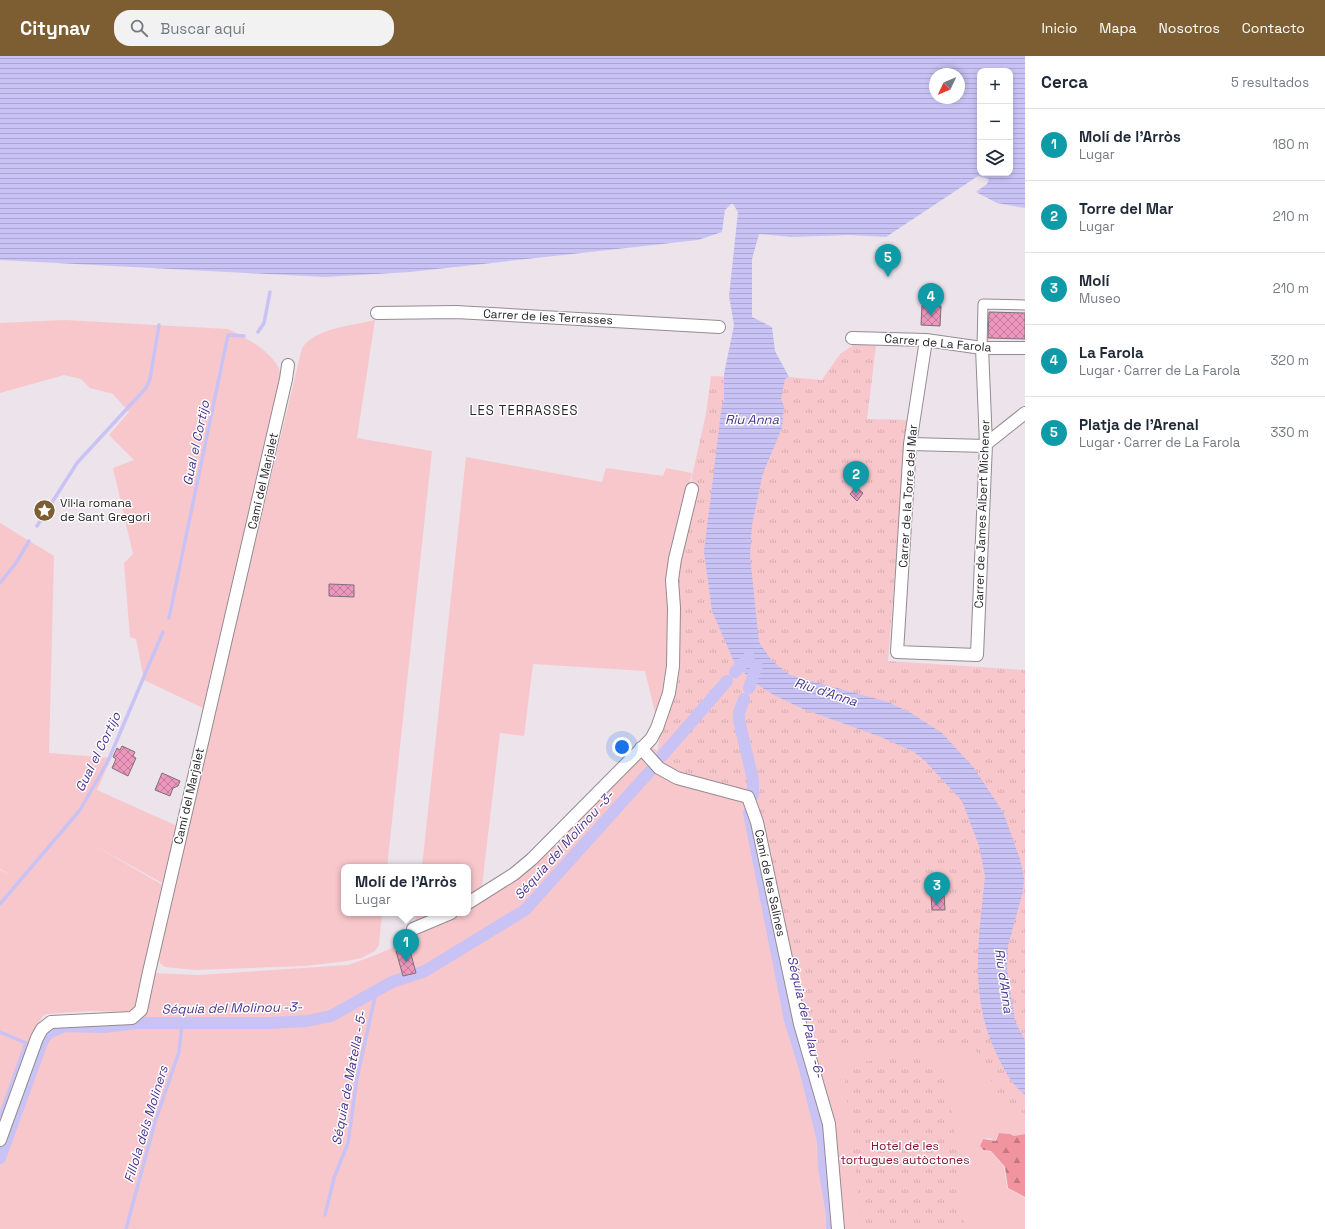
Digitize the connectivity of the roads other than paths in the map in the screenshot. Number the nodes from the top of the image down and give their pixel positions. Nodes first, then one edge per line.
1 (1025, 305) edge
2 (377, 313) dead end
3 (719, 326) dead end
4 (852, 338) dead end
5 (926, 340) junction
6 (982, 348) junction
7 (1025, 348) edge
8 (288, 365) dead end
9 (1025, 413) edge
10 (910, 444) junction
11 (986, 445) junction
12 (692, 489) dead end
13 (977, 655) joint
14 (641, 748) junction
15 (471, 901) edge
16 (444, 916) edge
17 (414, 929) dead end
18 (0, 1140) edge
19 (838, 1229) edge

1 - 6 street
2 - 3 street, Carrer de les Terrasses
4 - 5 street, Carrer de La Farola
5 - 6 street, Carrer de La Farola
5 - 10 street, Carrer de la Torre del Mar
6 - 7 street, Carrer de La Farola
6 - 11 street, Carrer de James Albert Michener
8 - 18 street, Camí del Marjalet
9 - 11 street
10 - 11 street
10 - 13 street, Carrer de la Torre del Mar
11 - 13 street, Carrer de James Albert Michener
12 - 14 street
14 - 15 street
14 - 19 street, Camí de les Salines
16 - 17 street

